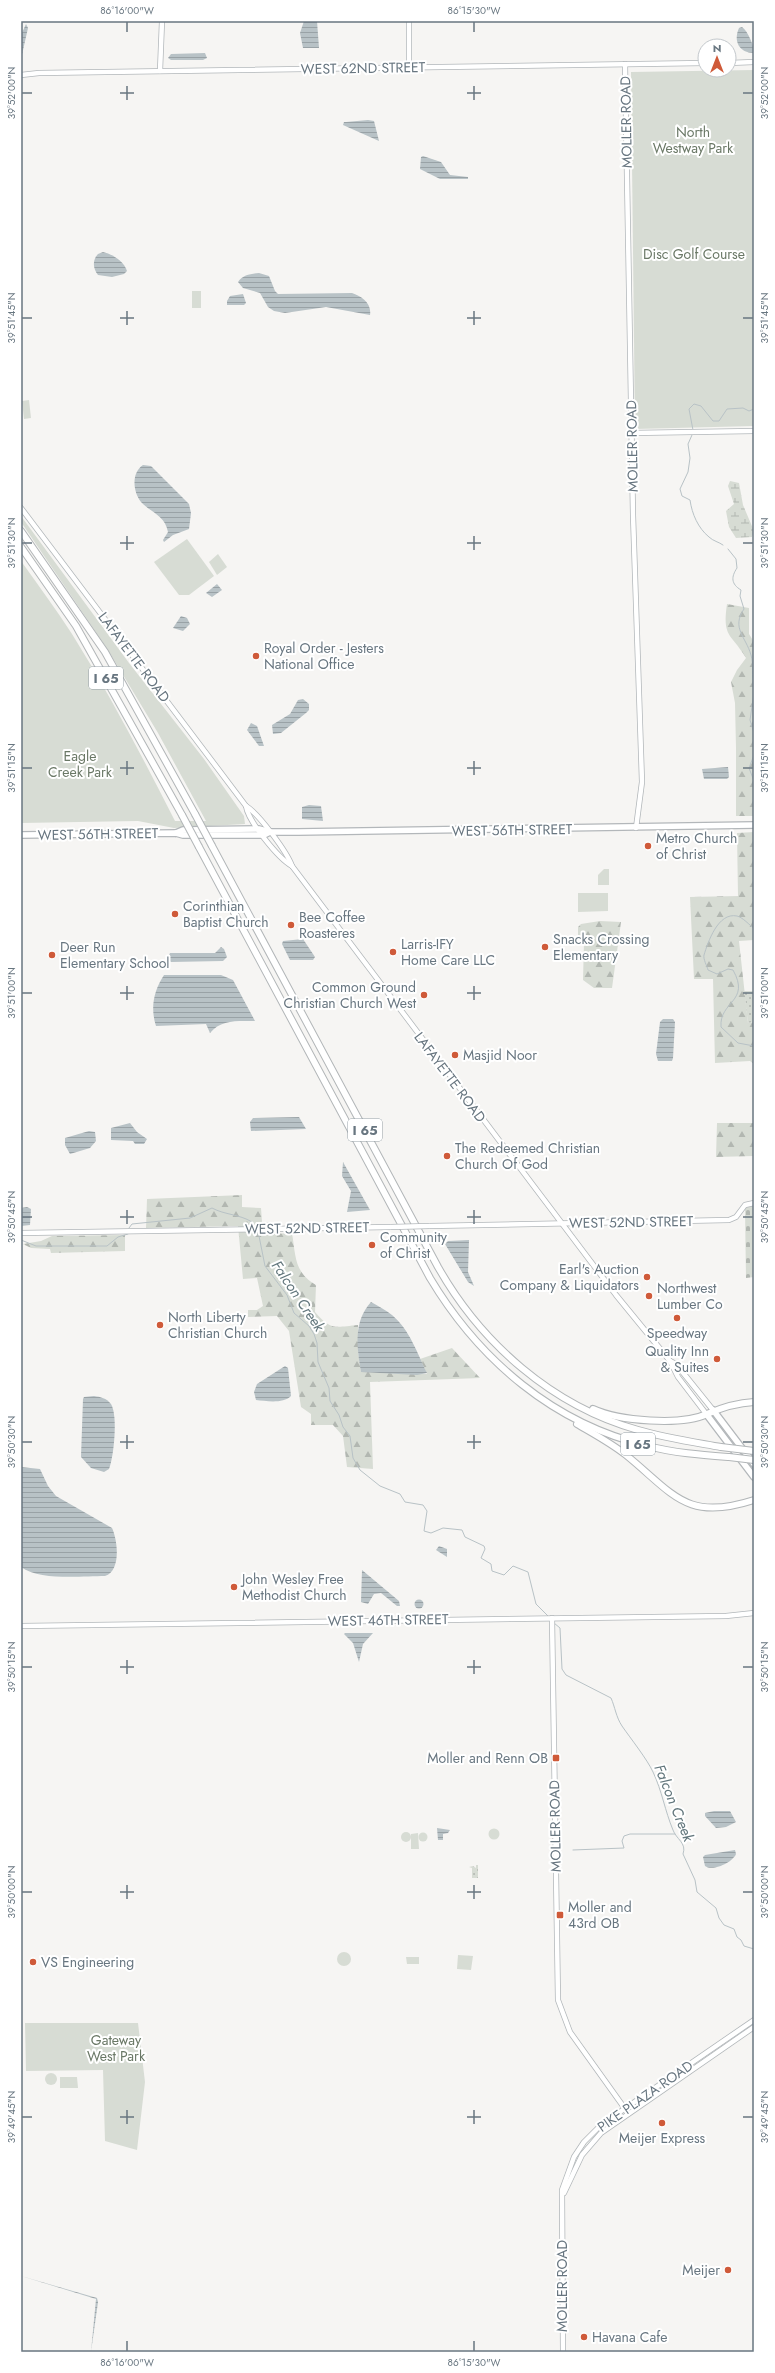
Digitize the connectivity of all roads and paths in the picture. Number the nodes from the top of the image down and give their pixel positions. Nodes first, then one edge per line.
1 (162, 21) edge
2 (409, 21) edge
3 (754, 62) edge
4 (697, 63) edge
5 (737, 63) edge
6 (625, 64) junction
7 (409, 67) junction
8 (160, 71) junction
9 (21, 75) edge
10 (754, 431) edge
11 (632, 433) junction
12 (21, 508) edge
13 (21, 531) edge
14 (21, 547) edge
15 (246, 806) junction
16 (754, 825) edge
17 (636, 828) junction
18 (259, 829) junction
19 (270, 832) junction
20 (176, 833) junction
21 (21, 835) edge
22 (264, 835) junction
23 (292, 866) junction
24 (754, 1203) edge
25 (562, 1223) junction
26 (21, 1233) edge
27 (670, 1361) junction
28 (550, 1389) junction
29 (754, 1402) edge
30 (553, 1407) junction
31 (713, 1410) junction
32 (707, 1415) junction
33 (754, 1451) edge
34 (754, 1460) edge
35 (754, 1464) edge
36 (754, 1477) edge
37 (754, 1500) edge
38 (754, 1613) edge
39 (552, 1618) junction
40 (21, 1626) edge
41 (754, 2020) edge
42 (754, 2027) edge
43 (624, 2108) junction
44 (628, 2113) junction
45 (564, 2193) junction
46 (562, 2220) joint
47 (562, 2352) edge

1 - 8 street
2 - 7 street
3 - 5 street
4 - 6 street, WEST 62ND STREET
6 - 7 street, WEST 62ND STREET
6 - 11 street, MOLLER ROAD
7 - 8 street, WEST 62ND STREET
8 - 9 street, WEST 62ND STREET
10 - 11 street
11 - 17 street, MOLLER ROAD
12 - 15 street, LAFAYETTE ROAD
13 - 28 highway, I 65, bridge
14 - 30 highway, I 65, bridge
15 - 18 street, LAFAYETTE ROAD
15 - 19 street, LAFAYETTE ROAD
16 - 17 main road, WEST 56TH STREET
17 - 19 main road, WEST 56TH STREET
18 - 19 main road, WEST 56TH STREET
18 - 20 main road, WEST 56TH STREET
18 - 22 street, LAFAYETTE ROAD
19 - 22 main road, WEST 56TH STREET
19 - 23 street, LAFAYETTE ROAD
20 - 21 main road, WEST 56TH STREET
20 - 22 main road, WEST 56TH STREET
22 - 23 street, LAFAYETTE ROAD
23 - 25 street, LAFAYETTE ROAD
24 - 25 street, WEST 52ND STREET
25 - 26 street, WEST 52ND STREET, bridge
25 - 27 street, LAFAYETTE ROAD
27 - 31 street, LAFAYETTE ROAD
27 - 32 street, LAFAYETTE ROAD
28 - 32 highway
28 - 33 highway, I 65, bridge
29 - 31 highway
30 - 34 highway, I 65, bridge
30 - 37 highway
31 - 32 highway
31 - 35 main road, LAFAYETTE ROAD
32 - 36 main road, LAFAYETTE ROAD
38 - 39 street, WEST 46TH STREET
39 - 40 street, WEST 46TH STREET
39 - 43 street, MOLLER ROAD
41 - 43 street, PIKE PLAZA ROAD
42 - 44 street, PIKE PLAZA ROAD
43 - 44 street, MOLLER ROAD
43 - 45 street, PIKE PLAZA ROAD
44 - 45 street, PIKE PLAZA ROAD
45 - 46 street, PIKE PLAZA ROAD
46 - 47 street, MOLLER ROAD

